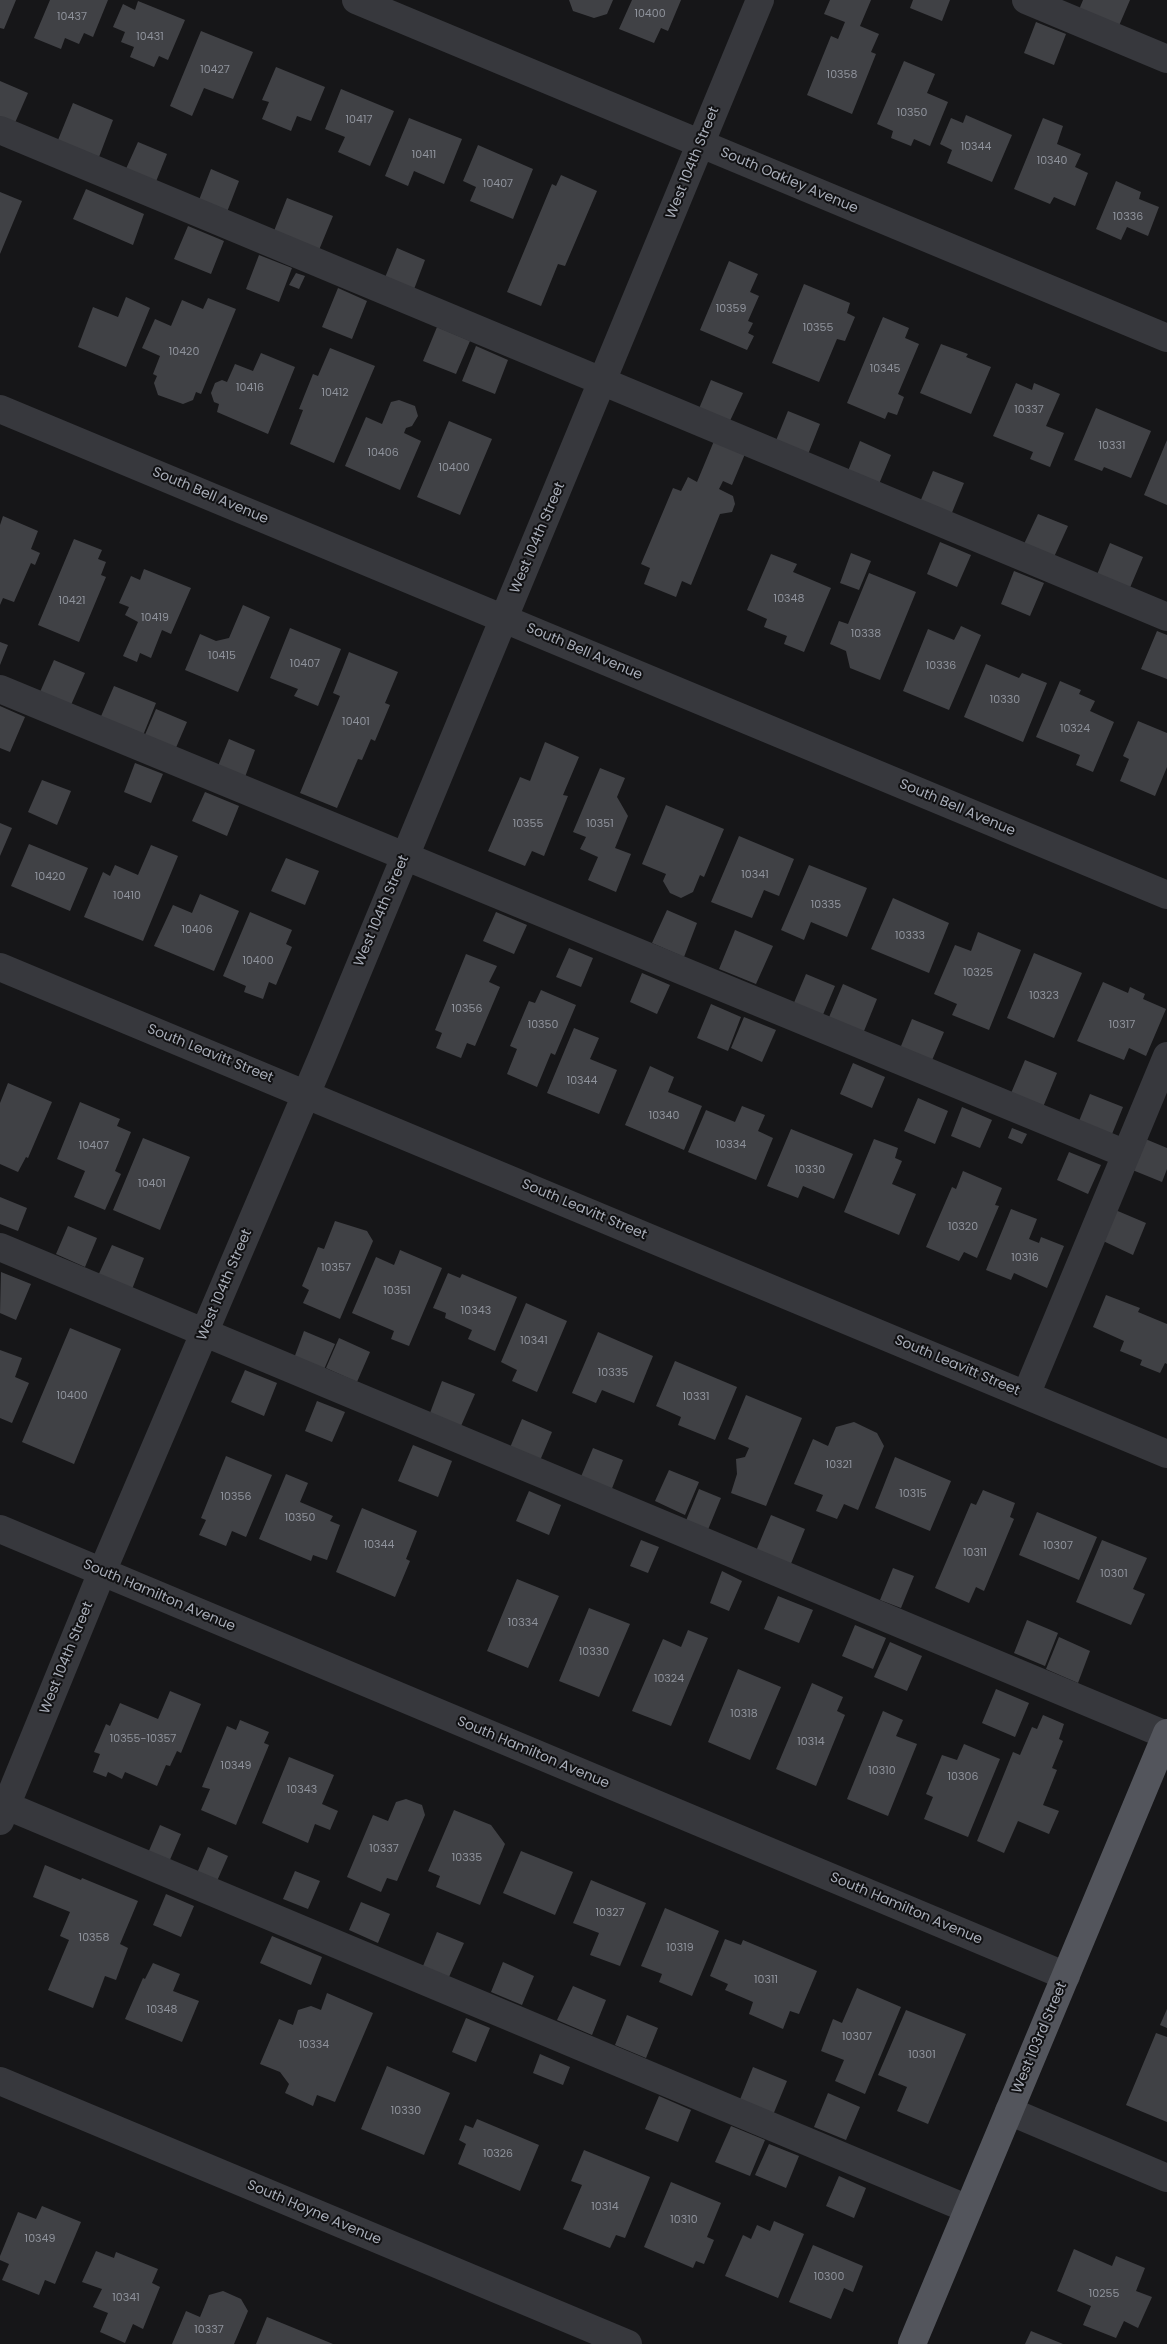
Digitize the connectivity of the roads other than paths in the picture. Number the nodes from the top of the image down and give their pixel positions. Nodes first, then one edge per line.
1 (356, 0) edge
2 (760, 0) edge
3 (1026, 0) edge
4 (1167, 59) edge
5 (0, 130) edge
6 (701, 144) junction
7 (1167, 338) edge
8 (603, 382) junction
9 (0, 409) edge
10 (1167, 617) edge
11 (504, 619) junction
12 (0, 689) edge
13 (405, 856) junction
14 (1167, 895) edge
15 (0, 967) edge
16 (1167, 1056) edge
17 (306, 1094) junction
18 (1126, 1154) junction
19 (0, 1247) edge
20 (204, 1333) junction
21 (1026, 1395) junction
22 (1167, 1454) edge
23 (0, 1530) edge
24 (102, 1572) junction
25 (1166, 1734) edge
26 (2, 1810) edge
27 (1066, 1976) junction
28 (0, 2081) edge
29 (1009, 2111) junction
30 (1167, 2178) edge
31 (968, 2209) junction
32 (628, 2344) edge
33 (912, 2344) edge

1 - 6 street, South Oakley Avenue
2 - 6 street, West 104th Street
3 - 4 street
5 - 8 street
6 - 7 street, South Oakley Avenue
6 - 8 street, West 104th Street
8 - 10 street
8 - 11 street, West 104th Street
9 - 11 street, South Bell Avenue
11 - 13 street, West 104th Street
11 - 14 street, South Bell Avenue
12 - 13 street
13 - 17 street, West 104th Street
13 - 18 street
15 - 17 street, South Leavitt Street
16 - 18 street
17 - 20 street, West 104th Street
17 - 21 street, South Leavitt Street
18 - 21 street
19 - 20 street
20 - 24 street, West 104th Street
20 - 25 street
21 - 22 street, South Leavitt Street
23 - 24 street, South Hamilton Avenue
24 - 26 street, West 104th Street
24 - 27 street, South Hamilton Avenue
25 - 27 main road, West 103rd Street
26 - 31 street
27 - 29 main road, West 103rd Street
28 - 32 street, South Hoyne Avenue
29 - 30 street
29 - 31 main road, West 103rd Street
31 - 33 main road, West 103rd Street

